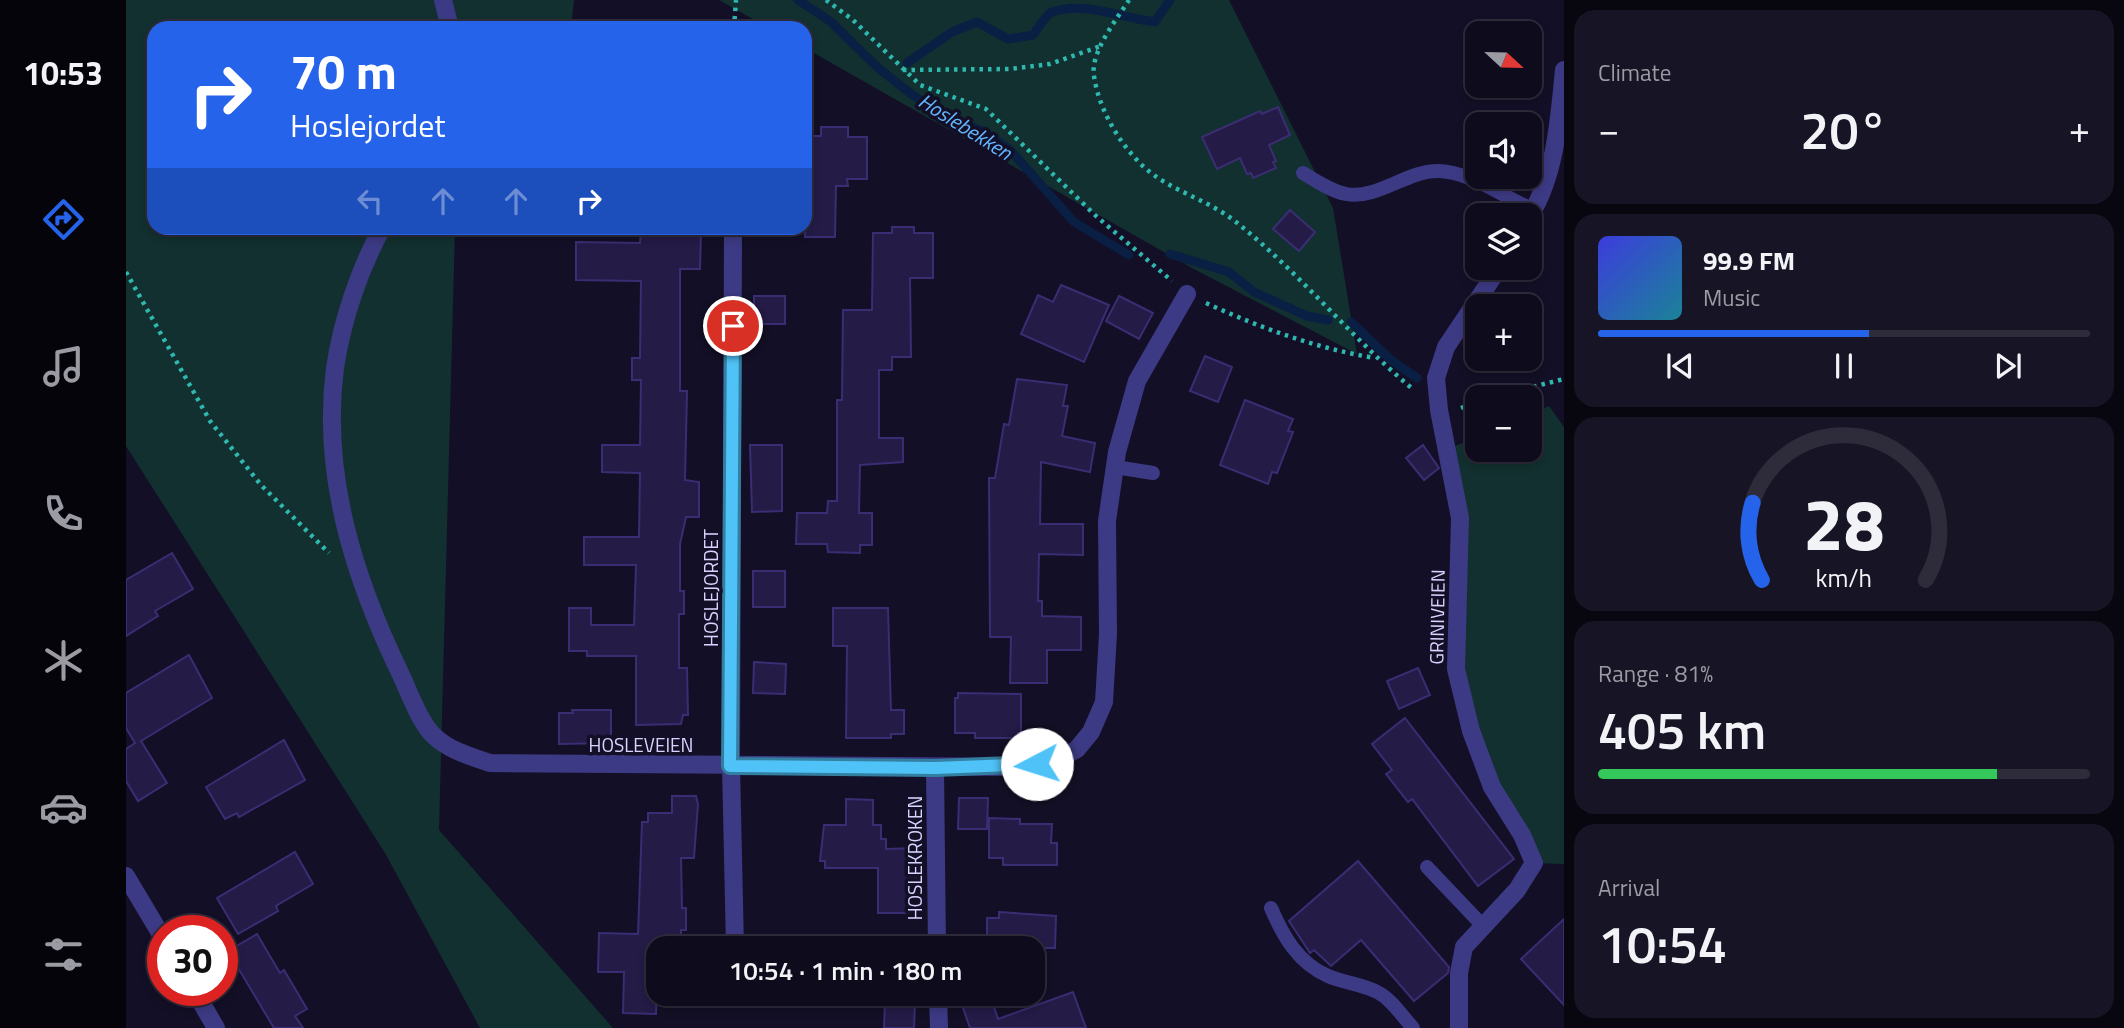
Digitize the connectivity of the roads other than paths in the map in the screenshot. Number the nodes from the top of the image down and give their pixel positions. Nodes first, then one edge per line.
1 (443, 0) edge
2 (448, 21) edge
3 (1564, 70) edge
4 (1303, 173) dead end
5 (1511, 203) edge
6 (1536, 203) edge
7 (379, 235) edge
8 (733, 235) edge
9 (1491, 280) edge
10 (1187, 294) road end
11 (1115, 467) junction
12 (1153, 473) dead end
13 (730, 766) junction
14 (935, 768) junction
15 (1427, 867) dead end
16 (126, 876) edge
17 (1271, 908) dead end
18 (149, 915) edge
19 (1483, 926) junction
20 (736, 936) edge
21 (937, 936) edge
22 (203, 1006) edge
23 (938, 1006) edge
24 (216, 1028) edge
25 (939, 1028) edge
26 (1412, 1028) edge
27 (1459, 1028) edge

1 - 2 street
3 - 6 street
4 - 5 lane
7 - 13 street, HOSLEVEIEN
8 - 13 street, HOSLEJORDET
9 - 19 street, GRINIVEIEN
10 - 11 street, HOSLEVEIEN
11 - 12 lane
11 - 14 street, HOSLEVEIEN
13 - 14 street, HOSLEVEIEN
13 - 20 street, HOSLEJORDET
14 - 21 street, HOSLEKROKEN
15 - 19 lane
16 - 18 street
17 - 26 lane
19 - 27 street, GRINIVEIEN
22 - 24 street
23 - 25 street

